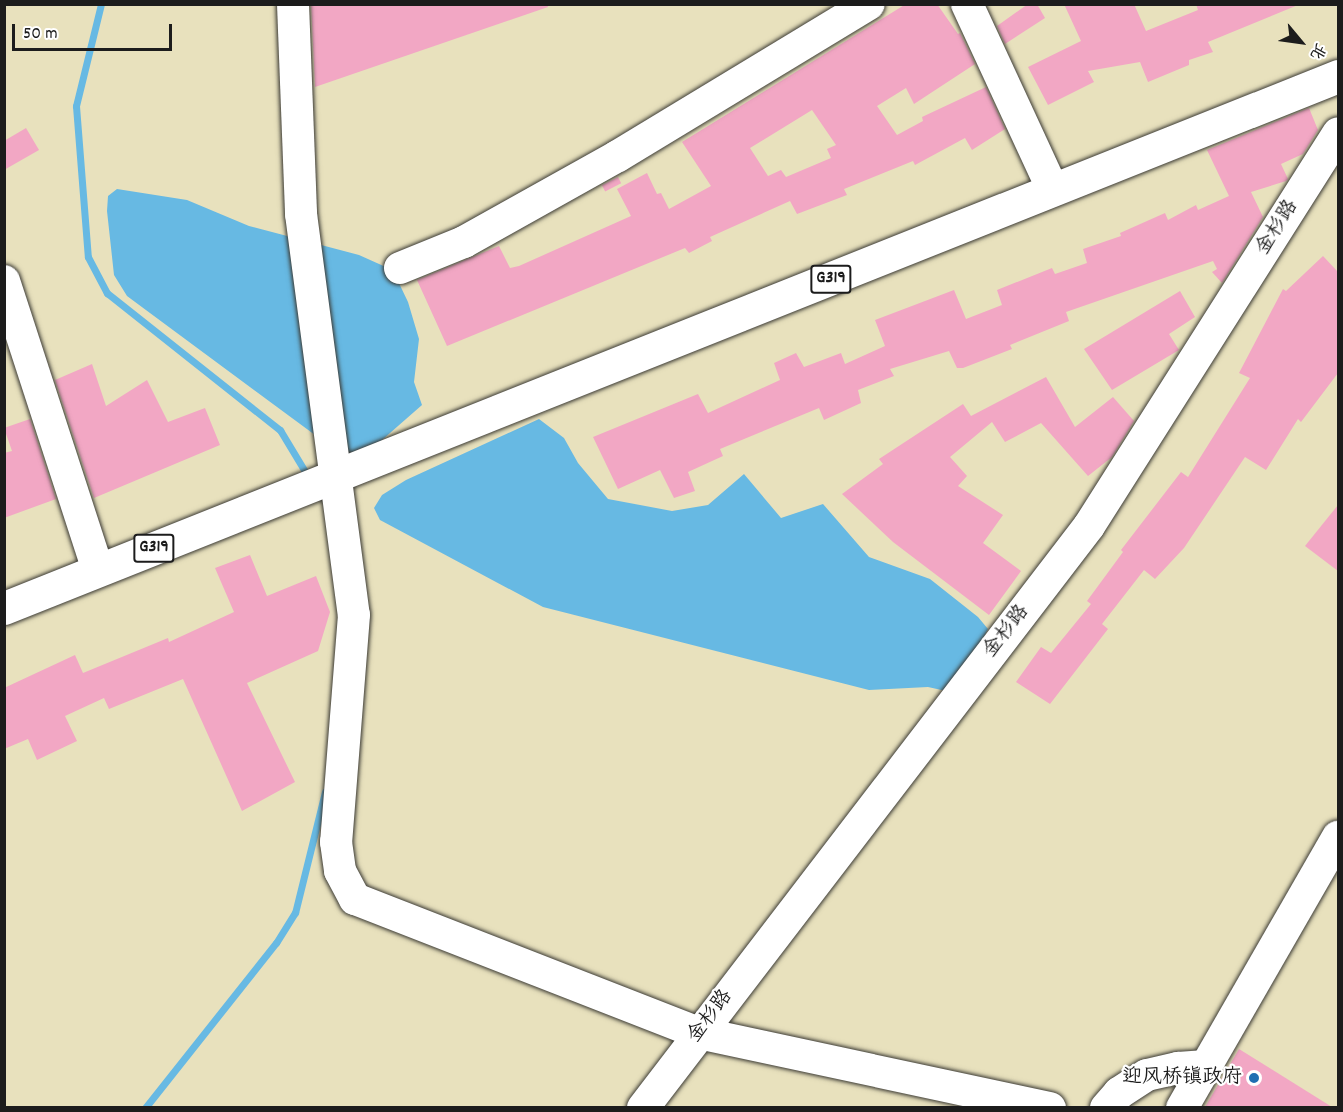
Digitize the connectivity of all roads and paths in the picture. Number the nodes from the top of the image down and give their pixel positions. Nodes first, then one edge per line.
1 (293, 4) edge
2 (869, 4) edge
3 (967, 4) edge
4 (1338, 76) edge
5 (1338, 133) edge
6 (1053, 190) junction
7 (400, 268) dead end
8 (4, 281) edge
9 (320, 482) junction
10 (98, 570) junction
11 (4, 608) edge
12 (1338, 837) edge
13 (699, 1033) junction
14 (1206, 1066) junction
15 (643, 1107) edge
16 (1050, 1107) edge
17 (1106, 1107) edge
18 (1182, 1107) edge

1 - 9 street
2 - 7 street
3 - 6 street
4 - 6 highway, G319
5 - 13 street, 金杉路
6 - 9 highway, G319
8 - 10 street
9 - 10 highway, G319
9 - 13 street
10 - 11 highway, G319
12 - 14 street
13 - 15 street, 金杉路
13 - 16 street
14 - 17 street
14 - 18 street

